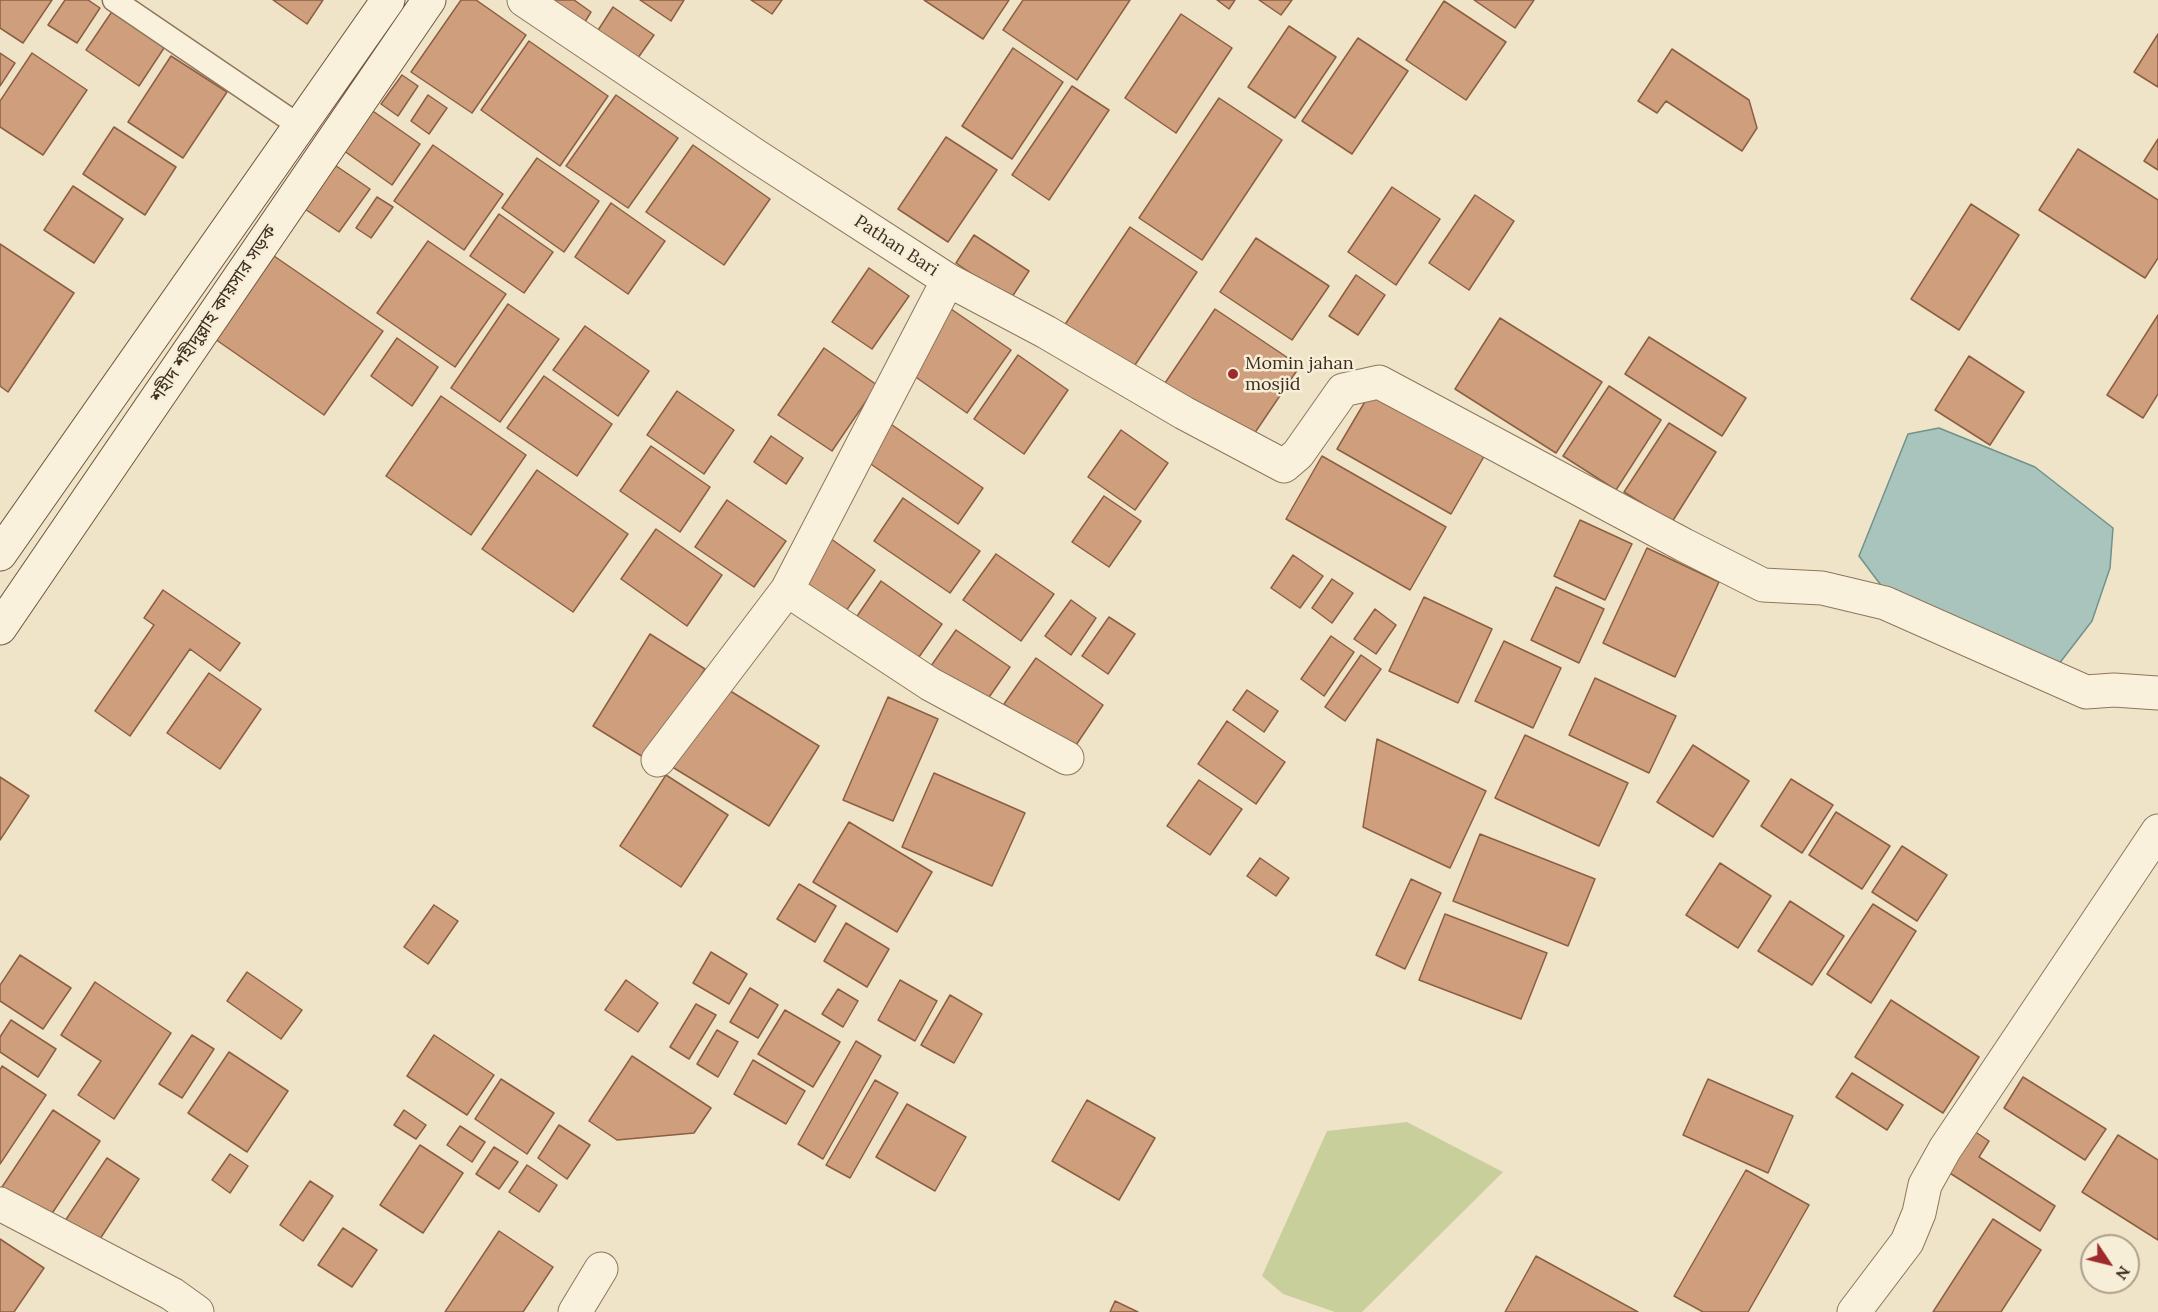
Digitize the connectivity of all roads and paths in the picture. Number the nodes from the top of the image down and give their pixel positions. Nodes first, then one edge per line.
1 (114, 0) edge
2 (388, 0) edge
3 (429, 0) edge
4 (524, 0) edge
5 (301, 127) junction
6 (948, 280) junction
7 (0, 554) edge
8 (787, 590) junction
9 (0, 628) edge
10 (2158, 693) edge
11 (1066, 758) dead end
12 (658, 760) dead end
13 (2158, 831) edge
14 (0, 1204) edge
15 (600, 1269) dead end
16 (197, 1312) edge
17 (575, 1312) edge
18 (1854, 1312) edge

1 - 5 lane
2 - 5 street, শহীদ শহীদুল্লাহ কায়সার সড়ক
3 - 9 street, শহীদ শহীদুল্লাহ কায়সার সড়ক
4 - 6 street, Pathan Bari
5 - 7 street, শহীদ শহীদুল্লাহ কায়সার সড়ক
6 - 8 street
6 - 10 street, Pathan Bari
8 - 11 street
8 - 12 street
13 - 18 street
14 - 16 street
15 - 17 street

